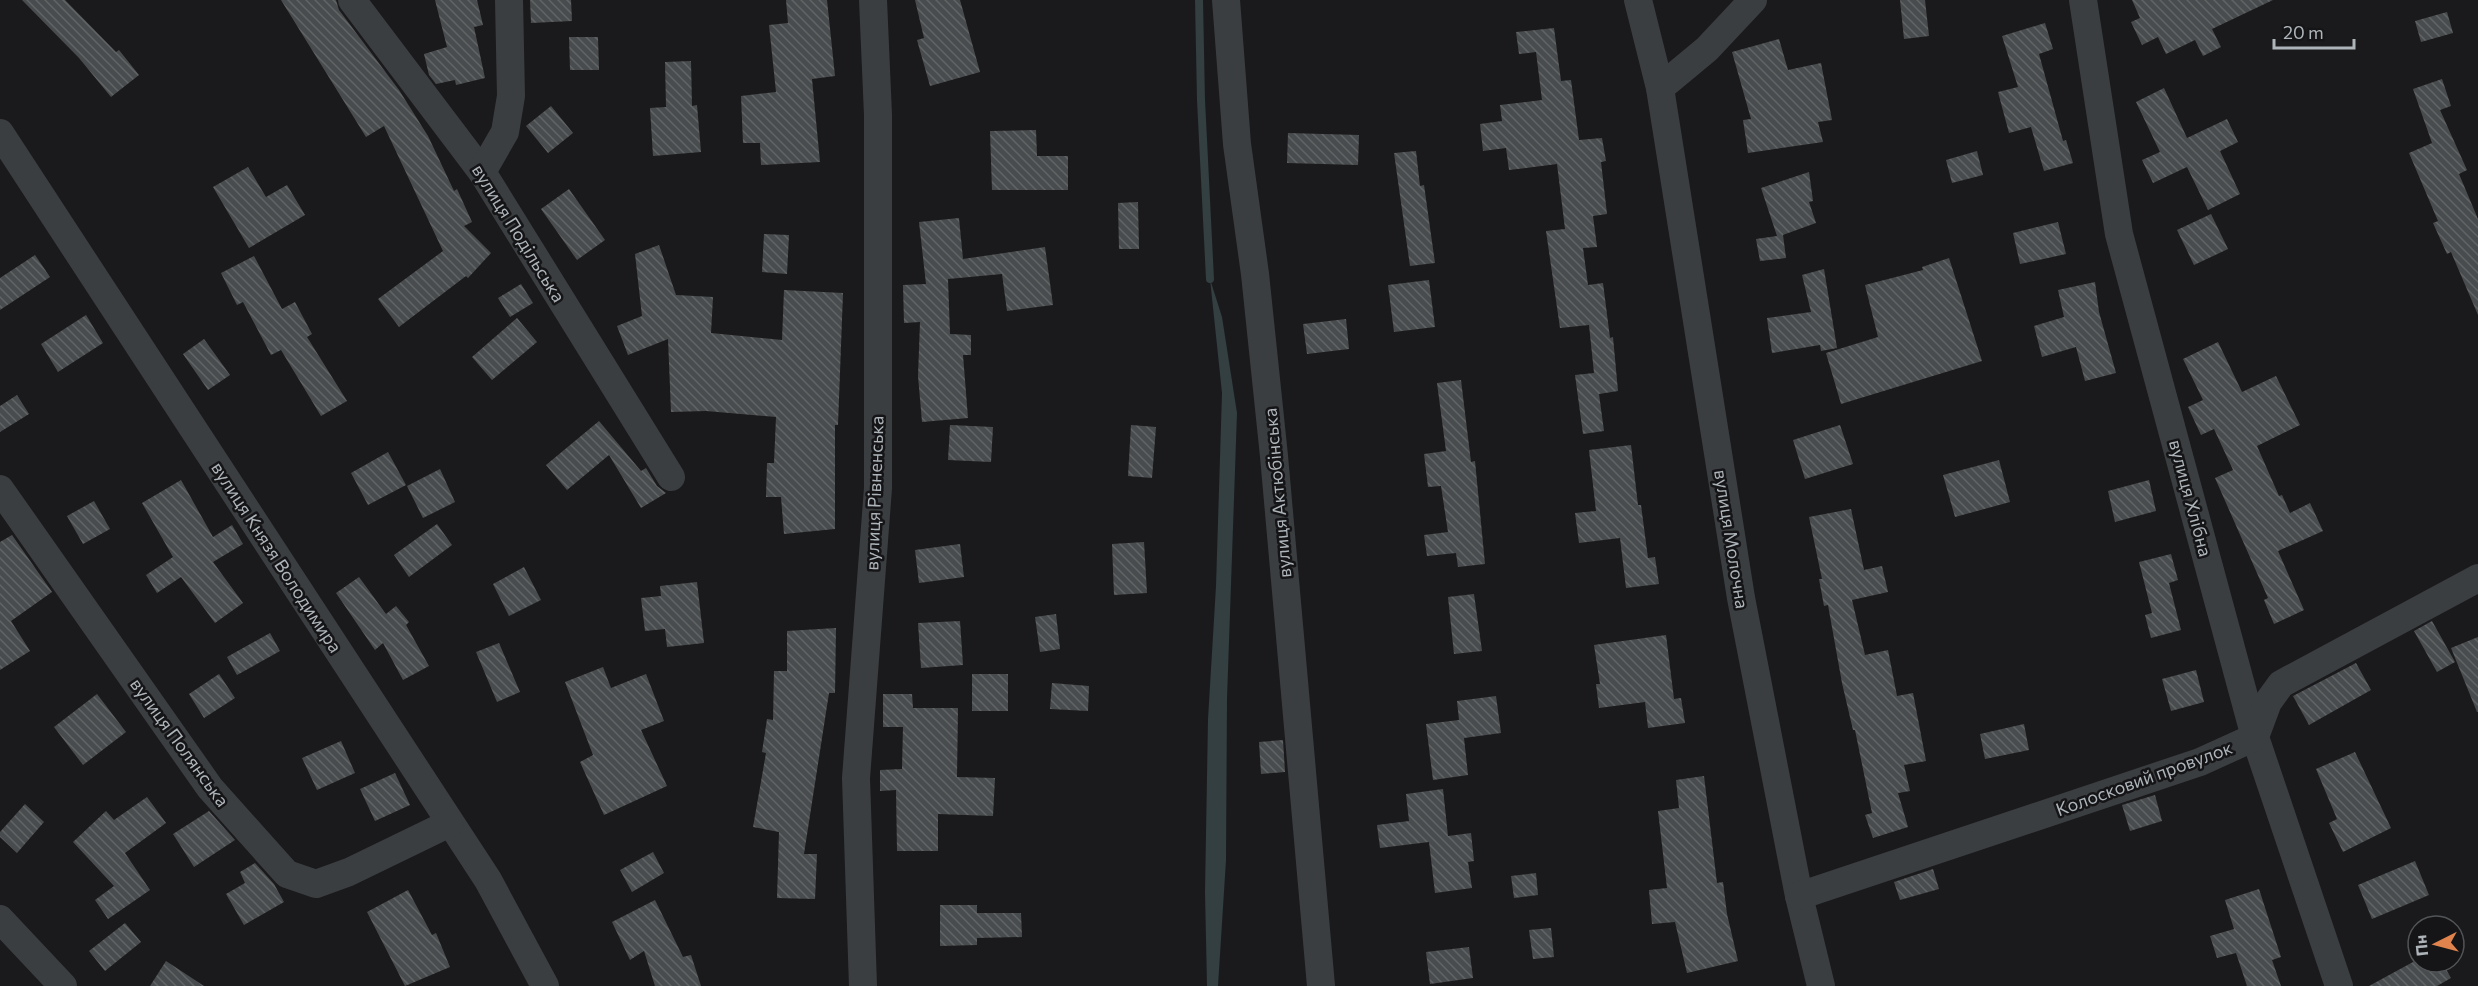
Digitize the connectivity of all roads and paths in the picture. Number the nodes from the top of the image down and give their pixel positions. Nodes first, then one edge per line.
1 (352, 0) edge
2 (508, 0) edge
3 (873, 0) edge
4 (1226, 0) edge
5 (1638, 0) edge
6 (1753, 0) edge
7 (2084, 0) edge
8 (1660, 88) junction
9 (0, 133) edge
10 (482, 172) junction
11 (671, 477) dead end
12 (0, 489) edge
13 (2478, 578) edge
14 (2255, 737) junction
15 (450, 823) junction
16 (1799, 896) junction
17 (0, 919) edge
18 (63, 986) edge
19 (545, 986) edge
20 (863, 986) edge
21 (1321, 986) edge
22 (1821, 986) edge
23 (2339, 986) edge

1 - 10 street, вулиця Подільська
2 - 10 street
3 - 20 street, вулиця Рівненська
4 - 21 street, вулиця Актюбінська
5 - 8 street, вулиця Молочна
6 - 8 street
7 - 14 street, вулиця Хлібна
8 - 16 street, вулиця Молочна
9 - 15 street, вулиця Князя Володимира
10 - 11 street, вулиця Подільська
12 - 15 street, вулиця Полянська
13 - 14 street, Колосковий провулок
14 - 16 street, Колосковий провулок
14 - 23 street, вулиця Хлібна
15 - 19 street, вулиця Князя Володимира
16 - 22 street, вулиця Молочна
17 - 18 street

